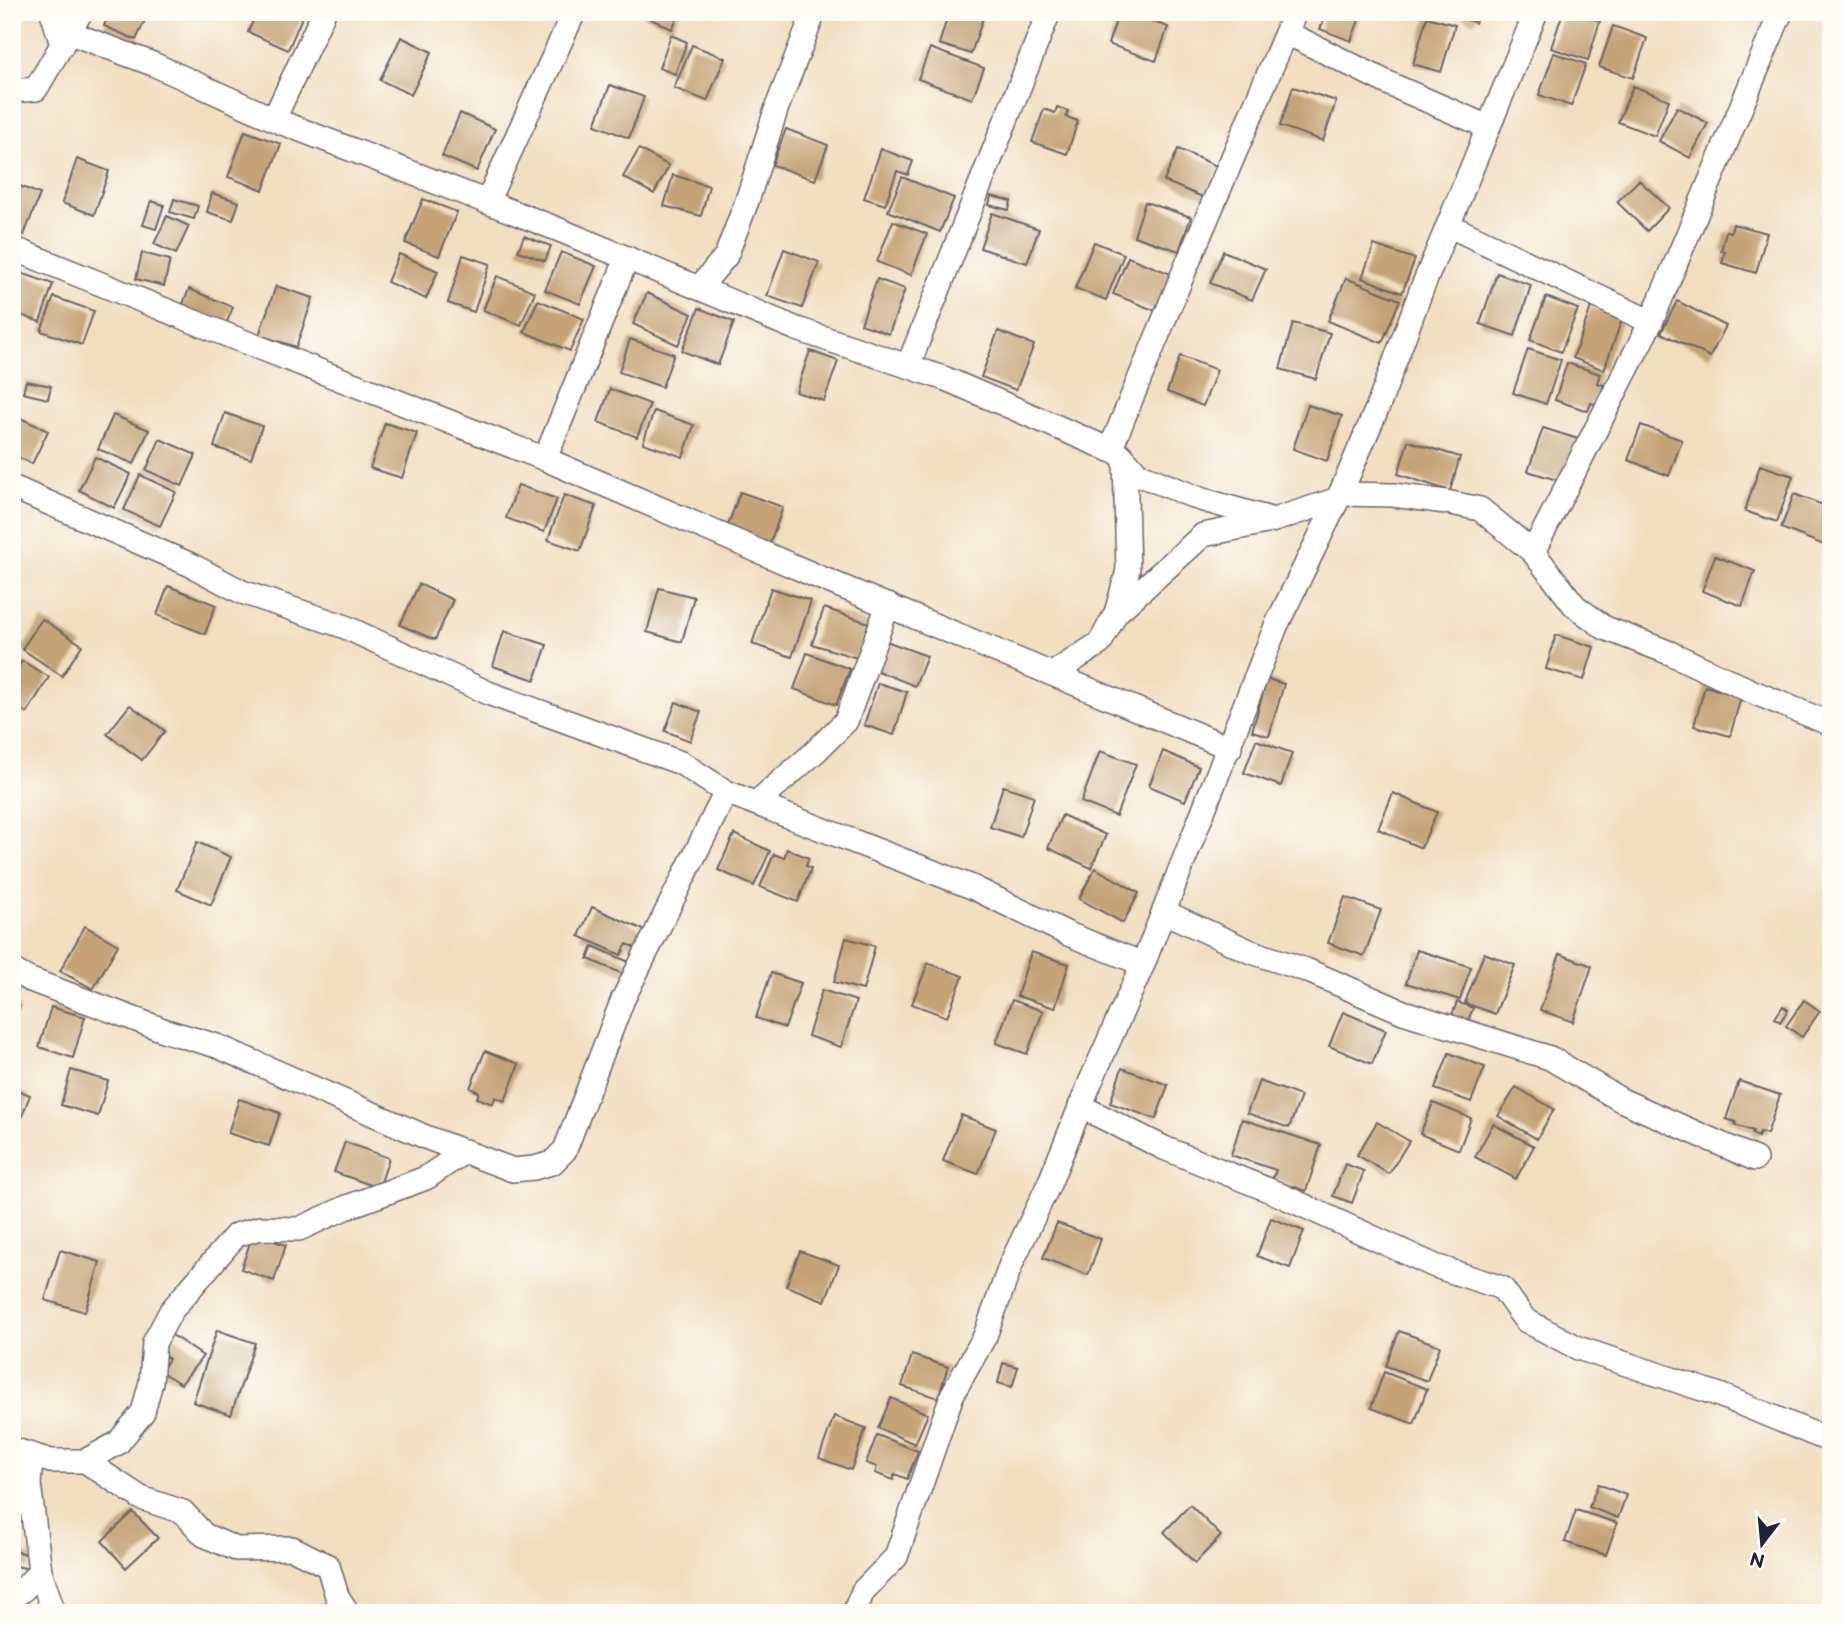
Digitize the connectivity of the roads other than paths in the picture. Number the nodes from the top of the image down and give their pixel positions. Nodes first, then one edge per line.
1 (51, 12) edge
2 (81, 12) edge
3 (324, 12) edge
4 (574, 12) edge
5 (814, 12) edge
6 (1049, 12) edge
7 (1536, 12) edge
8 (1781, 12) edge
9 (1291, 23) edge
10 (66, 39) junction
11 (12, 91) edge
12 (274, 119) junction
13 (1488, 127) junction
14 (487, 202) junction
15 (1448, 225) junction
16 (12, 247) edge
17 (627, 258) junction
18 (699, 288) junction
19 (1651, 322) junction
20 (908, 366) junction
21 (1118, 455) junction
22 (545, 459) junction
23 (12, 486) edge
24 (1339, 497) junction
25 (1274, 520) junction
26 (1533, 552) junction
27 (888, 605) junction
28 (1116, 613) junction
29 (1054, 673) junction
30 (1831, 724) edge
31 (1230, 748) junction
32 (726, 792) junction
33 (756, 803) junction
34 (1164, 912) junction
35 (1143, 964) junction
36 (12, 970) edge
37 (1080, 1106) junction
38 (465, 1151) junction
39 (1755, 1160) dead end
40 (1831, 1441) edge
41 (22, 1452) edge
42 (85, 1461) junction
43 (40, 1571) junction
44 (12, 1597) edge
45 (54, 1613) edge
46 (348, 1613) edge
47 (854, 1613) edge

1 - 10 street
2 - 10 street
3 - 12 street
4 - 14 street
5 - 18 street
6 - 20 street
7 - 13 street
8 - 19 street
9 - 13 street
9 - 21 street
10 - 11 street
10 - 12 street
12 - 14 street
13 - 15 street
14 - 17 street
15 - 19 street
15 - 24 street
16 - 22 street
17 - 18 street
17 - 22 street
18 - 20 street
19 - 26 street
20 - 21 street
21 - 25 street
21 - 28 street
22 - 27 street
23 - 32 street
24 - 25 street
24 - 26 street
24 - 31 street
25 - 28 street
26 - 30 street
27 - 29 street
27 - 33 street
28 - 29 street
29 - 31 street
31 - 34 street
32 - 33 street
32 - 38 street
33 - 35 street
34 - 35 street
34 - 39 street
35 - 37 street
36 - 38 street
37 - 40 street
37 - 47 street
38 - 42 street
41 - 42 street
41 - 43 street
42 - 46 street
43 - 44 street
43 - 45 street

